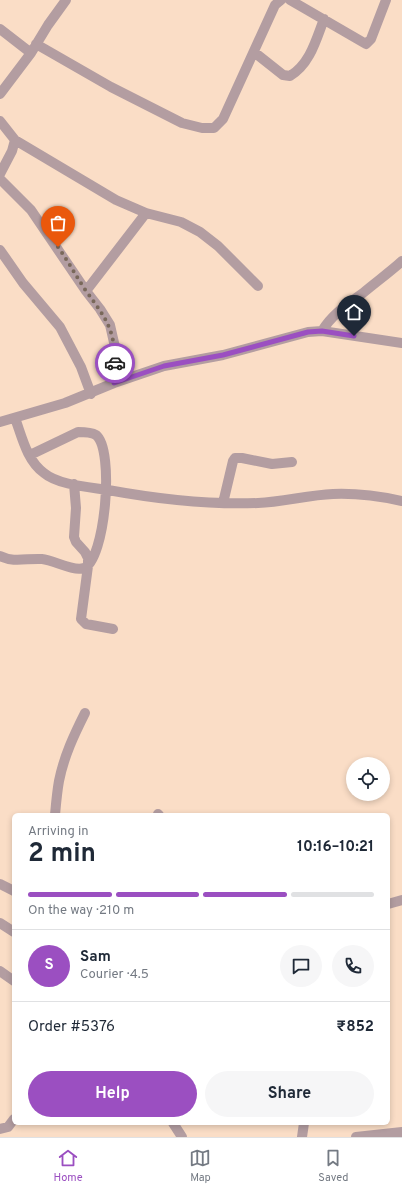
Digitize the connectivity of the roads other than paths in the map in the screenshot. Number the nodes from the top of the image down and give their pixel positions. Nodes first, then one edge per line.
1 (66, 0) edge
2 (281, 0) edge
3 (290, 0) edge
4 (386, 0) edge
5 (324, 19) junction
6 (0, 29) edge
7 (34, 48) junction
8 (254, 52) junction
9 (0, 94) edge
10 (0, 121) edge
11 (15, 140) junction
12 (0, 174) edge
13 (0, 179) edge
14 (146, 213) junction
15 (0, 250) edge
16 (402, 261) edge
17 (258, 286) dead end
18 (86, 291) junction
19 (322, 331) junction
20 (402, 343) edge
21 (114, 383) junction
22 (90, 394) junction
23 (15, 418) junction
24 (0, 422) edge
25 (30, 455) junction
26 (292, 462) dead end
27 (74, 484) junction
28 (106, 490) junction
29 (402, 501) edge
30 (223, 503) junction
31 (0, 556) edge
32 (88, 566) junction
33 (113, 629) dead end
34 (85, 713) dead end
35 (55, 813) edge
36 (0, 884) edge
37 (12, 890) edge
38 (402, 900) edge
39 (390, 903) edge
40 (0, 923) edge
41 (12, 931) edge
42 (0, 971) edge
43 (12, 980) edge
44 (12, 1122) edge
45 (174, 1125) edge
46 (304, 1125) edge
47 (2, 1132) edge
48 (402, 1132) edge
49 (356, 1136) edge
50 (182, 1137) edge
51 (302, 1137) edge

1 - 7 street
2 - 8 street
3 - 5 street
4 - 5 street
5 - 8 street
6 - 7 street
7 - 8 street
7 - 9 street
10 - 11 street
11 - 12 street
11 - 14 street
13 - 18 street
14 - 17 street
14 - 18 street
15 - 22 street
16 - 19 street
18 - 21 street
19 - 20 street
19 - 21 street
21 - 22 street
22 - 23 street
23 - 24 street
23 - 25 street
25 - 27 street
25 - 28 street
26 - 30 street
27 - 28 street
27 - 32 street
28 - 30 street
28 - 32 street
29 - 30 street
31 - 32 street
32 - 33 street
34 - 35 street
36 - 37 street
38 - 39 street
40 - 41 street
42 - 43 street
44 - 47 street
45 - 50 street
46 - 51 street
48 - 49 street

